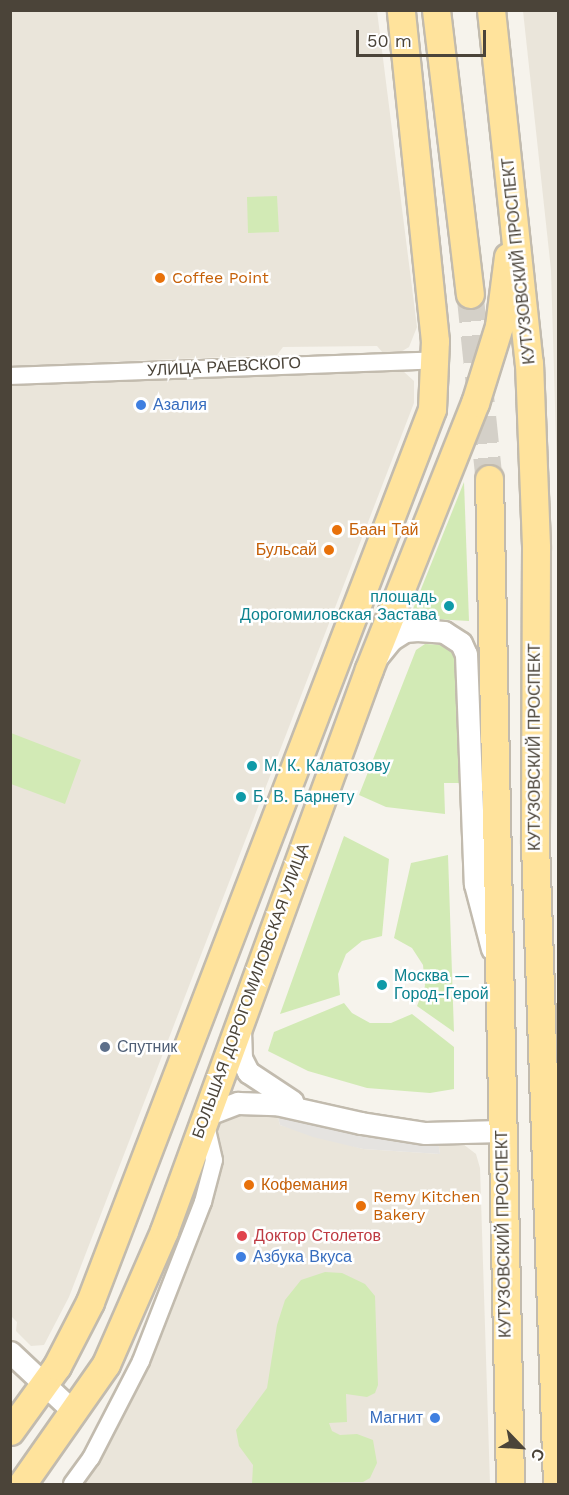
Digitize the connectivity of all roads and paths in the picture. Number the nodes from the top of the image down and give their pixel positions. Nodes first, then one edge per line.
1 (401, 10) edge
2 (436, 10) edge
3 (491, 10) edge
4 (511, 181) junction
5 (470, 294) tunnel mouth
6 (436, 360) junction
7 (10, 376) edge
8 (489, 479) tunnel mouth
9 (369, 669) junction
10 (500, 984) junction
11 (240, 1016) junction
12 (307, 1108) junction
13 (205, 1117) junction
14 (501, 1131) junction
15 (10, 1352) edge
16 (44, 1385) junction
17 (75, 1413) junction
18 (10, 1431) edge
19 (22, 1485) edge
20 (72, 1485) edge
21 (510, 1485) edge
22 (557, 1485) edge

1 - 6 main road
2 - 5 main road
3 - 4 main road, КУТУЗОВСКИЙ ПРОСПЕКТ
4 - 9 main road, БОЛЬШАЯ ДОРОГОМИЛОВСКАЯ УЛИЦА
4 - 22 main road, КУТУЗОВСКИЙ ПРОСПЕКТ
6 - 7 street, УЛИЦА РАЕВСКОГО
6 - 16 main road
8 - 10 main road, КУТУЗОВСКИЙ ПРОСПЕКТ
9 - 10 street
9 - 11 main road, БОЛЬШАЯ ДОРОГОМИЛОВСКАЯ УЛИЦА
10 - 14 main road, КУТУЗОВСКИЙ ПРОСПЕКТ
11 - 12 street
11 - 13 main road, БОЛЬШАЯ ДОРОГОМИЛОВСКАЯ УЛИЦА
12 - 13 street
12 - 14 street
13 - 17 main road, БОЛЬШАЯ ДОРОГОМИЛОВСКАЯ УЛИЦА
13 - 20 street
14 - 21 main road, КУТУЗОВСКИЙ ПРОСПЕКТ
15 - 16 street
16 - 17 street
16 - 18 main road
17 - 19 main road, БОЛЬШАЯ ДОРОГОМИЛОВСКАЯ УЛИЦА

